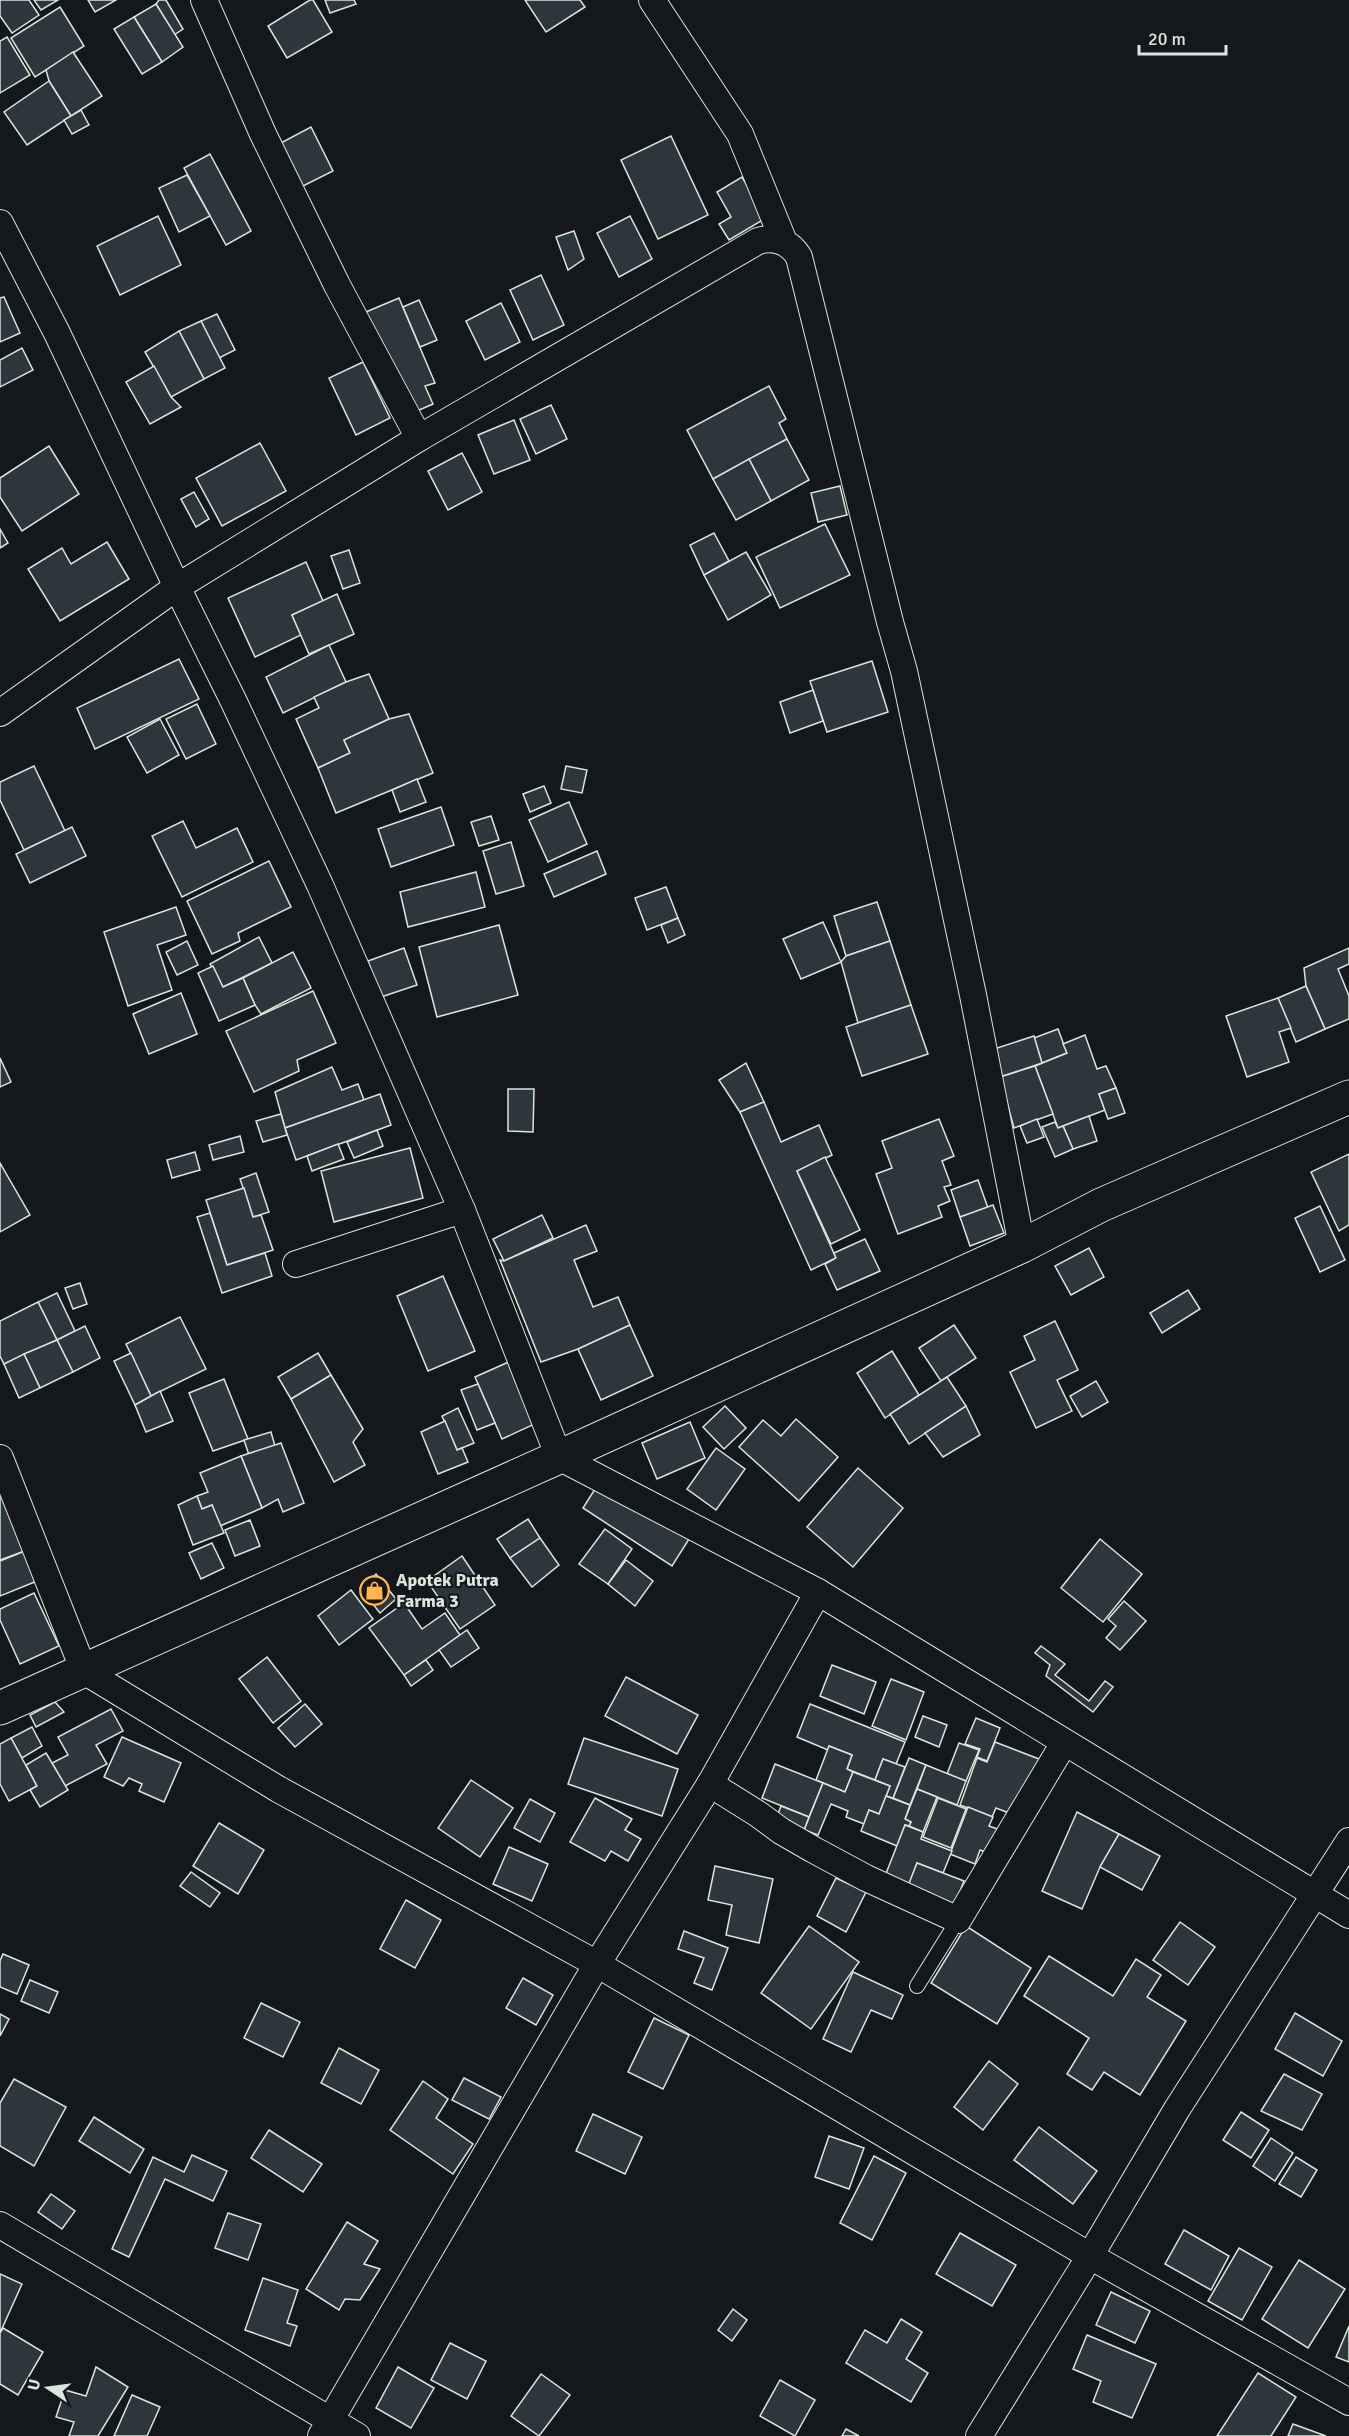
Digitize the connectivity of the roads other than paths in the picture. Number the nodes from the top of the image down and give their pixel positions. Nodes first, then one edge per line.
1 (204, 0) edge
2 (652, 0) edge
3 (0, 224) edge
4 (784, 242) junction
5 (419, 438) junction
6 (177, 588) junction
7 (0, 713) edge
8 (1349, 1097) edge
9 (462, 1210) junction
10 (1022, 1246) junction
11 (296, 1264) dead end
12 (560, 1457) junction
13 (0, 1458) edge
14 (818, 1592) junction
15 (84, 1671) junction
16 (0, 1708) edge
17 (1064, 1743) junction
18 (710, 1784) junction
19 (1349, 1841) edge
20 (1314, 1894) junction
21 (1349, 1915) edge
22 (958, 1920) junction
23 (597, 1964) junction
24 (917, 1986) dead end
25 (0, 2225) edge
26 (1090, 2256) junction
27 (1349, 2402) edge
28 (326, 2428) edge
29 (357, 2436) edge
30 (979, 2436) edge

1 - 5 street
2 - 4 street
3 - 6 street
4 - 5 street
4 - 10 street
5 - 6 street
6 - 7 street
6 - 9 street
8 - 10 street
9 - 11 street
9 - 12 street
10 - 12 street
12 - 14 street
12 - 15 street
13 - 15 street
14 - 17 street
14 - 18 street
15 - 16 street
15 - 23 street
17 - 20 street
17 - 22 street
18 - 22 street
18 - 23 street
19 - 20 street
20 - 21 street
20 - 26 street
22 - 24 lane
23 - 26 street
23 - 28 street
25 - 28 street
26 - 27 street
26 - 30 street
28 - 29 street

